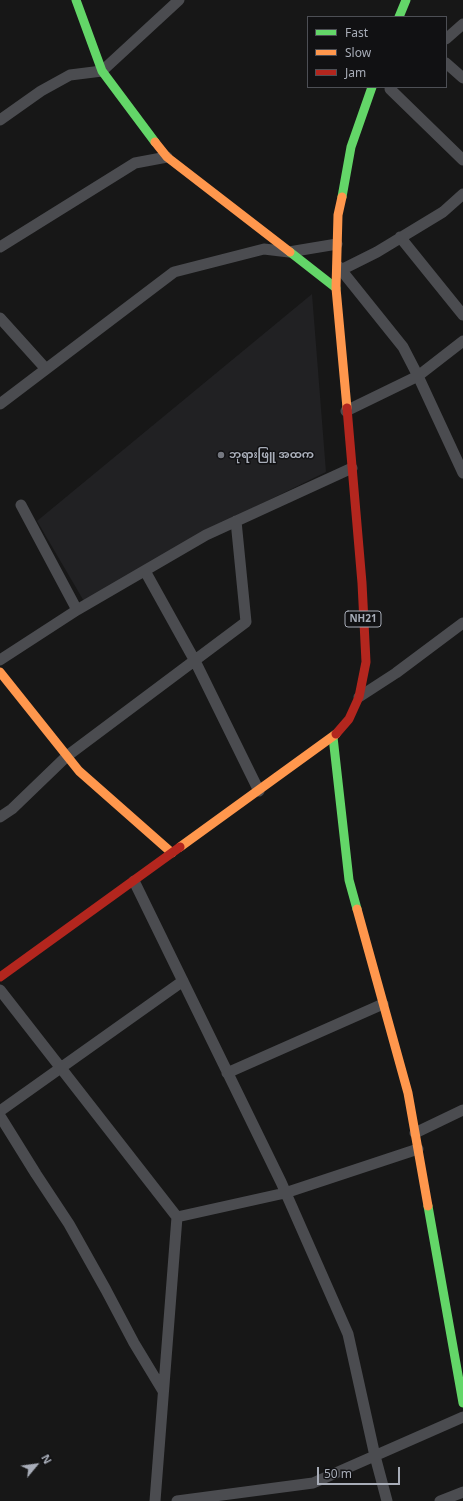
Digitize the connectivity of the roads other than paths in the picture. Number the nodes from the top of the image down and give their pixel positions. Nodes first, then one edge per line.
1 (76, 0) edge
2 (179, 0) edge
3 (406, 0) edge
4 (399, 16) edge
5 (463, 24) edge
6 (447, 38) edge
7 (447, 64) edge
8 (102, 71) junction
9 (463, 78) edge
10 (392, 88) edge
11 (371, 90) edge
12 (0, 120) edge
13 (167, 157) junction
14 (463, 160) edge
15 (463, 194) edge
16 (400, 237) junction
17 (337, 244) junction
18 (0, 247) edge
19 (289, 252) junction
20 (339, 267) junction
21 (336, 288) junction
22 (463, 315) edge
23 (0, 318) edge
24 (463, 341) edge
25 (46, 370) junction
26 (418, 376) junction
27 (0, 404) edge
28 (346, 411) junction
29 (352, 468) junction
30 (463, 473) edge
31 (21, 505) dead end
32 (236, 521) junction
33 (145, 571) junction
34 (77, 610) junction
35 (463, 623) edge
36 (0, 660) edge
37 (195, 661) junction
38 (0, 672) edge
39 (359, 698) junction
40 (333, 737) junction
41 (67, 756) junction
42 (259, 791) junction
43 (0, 817) edge
44 (172, 853) junction
45 (134, 881) junction
46 (0, 977) edge
47 (183, 981) junction
48 (0, 990) edge
49 (384, 1004) junction
50 (61, 1068) junction
51 (227, 1073) junction
52 (463, 1110) edge
53 (0, 1112) edge
54 (0, 1116) edge
55 (415, 1133) junction
56 (418, 1149) junction
57 (285, 1193) junction
58 (177, 1217) junction
59 (163, 1391) junction
60 (463, 1404) edge
61 (463, 1417) edge
62 (375, 1456) junction
63 (463, 1492) edge
64 (239, 1497) edge
65 (155, 1501) edge
66 (177, 1501) edge
67 (387, 1501) edge
68 (440, 1501) edge

1 - 8 main road
2 - 8 street
3 - 4 main road
5 - 6 street
7 - 9 street
8 - 12 street
8 - 13 main road
10 - 11 street
10 - 14 street
11 - 17 main road, NH21
13 - 18 street
13 - 19 main road
15 - 16 street
16 - 20 street
16 - 22 street
17 - 19 street
17 - 20 main road, NH21
19 - 21 main road
19 - 25 street
20 - 21 main road, NH21
20 - 26 street
21 - 28 main road, NH21
23 - 25 street
24 - 26 street
25 - 27 street
26 - 28 street
26 - 30 street
28 - 29 main road, NH21
29 - 32 street
29 - 39 main road, NH21
31 - 34 street
32 - 33 street
32 - 37 street
33 - 34 street
33 - 37 street
34 - 36 street
35 - 39 street
37 - 41 street
37 - 42 street
38 - 41 main road
39 - 40 main road, NH21
40 - 42 main road, NH21
40 - 49 main road
41 - 43 street
41 - 44 main road
42 - 44 main road, NH21
44 - 45 main road, NH21
45 - 46 main road, NH21
45 - 47 street
47 - 50 street
47 - 51 street
48 - 50 street
49 - 51 street
49 - 55 main road
50 - 53 street
50 - 58 street
51 - 57 street
52 - 55 street
54 - 59 street
55 - 56 main road
56 - 57 street
56 - 60 main road
57 - 58 street
57 - 62 street
58 - 59 street
59 - 65 street
61 - 62 street
62 - 64 street
62 - 67 street
63 - 68 street
64 - 66 street

